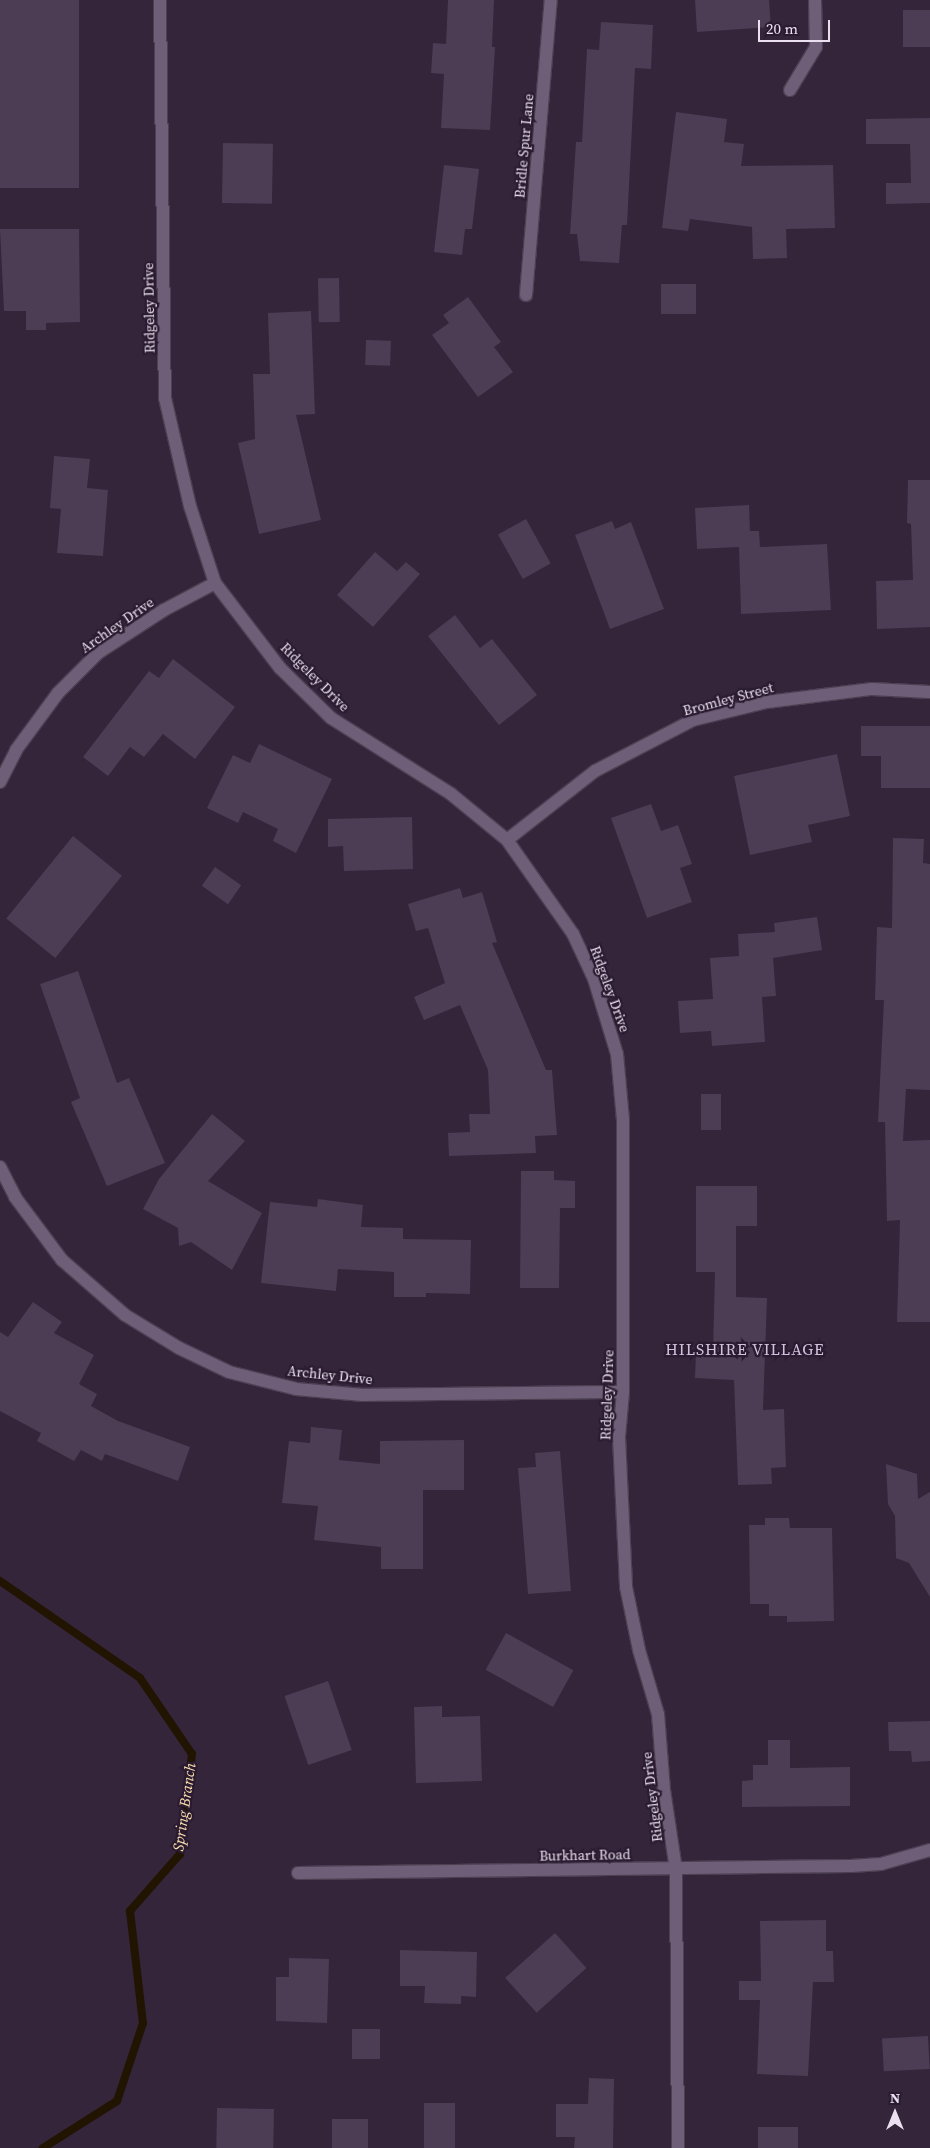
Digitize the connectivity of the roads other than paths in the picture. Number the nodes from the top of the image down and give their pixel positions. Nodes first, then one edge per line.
1 (160, 0) edge
2 (551, 0) edge
3 (815, 0) edge
4 (790, 90) dead end
5 (526, 295) dead end
6 (216, 583) junction
7 (930, 692) edge
8 (0, 782) edge
9 (508, 840) junction
10 (0, 1167) edge
11 (623, 1392) junction
12 (930, 1850) edge
13 (676, 1869) junction
14 (298, 1873) dead end
15 (678, 2148) edge

1 - 6 street, Ridgeley Drive
2 - 5 street, Bridle Spur Lane
3 - 4 street
6 - 8 street, Archley Drive
6 - 9 street, Ridgeley Drive
7 - 9 street, Bromley Street
9 - 11 street, Ridgeley Drive
10 - 11 street, Archley Drive
11 - 13 street, Ridgeley Drive
12 - 13 street, Burkhart Road
13 - 14 street, Burkhart Road
13 - 15 street, Ridgeley Drive

